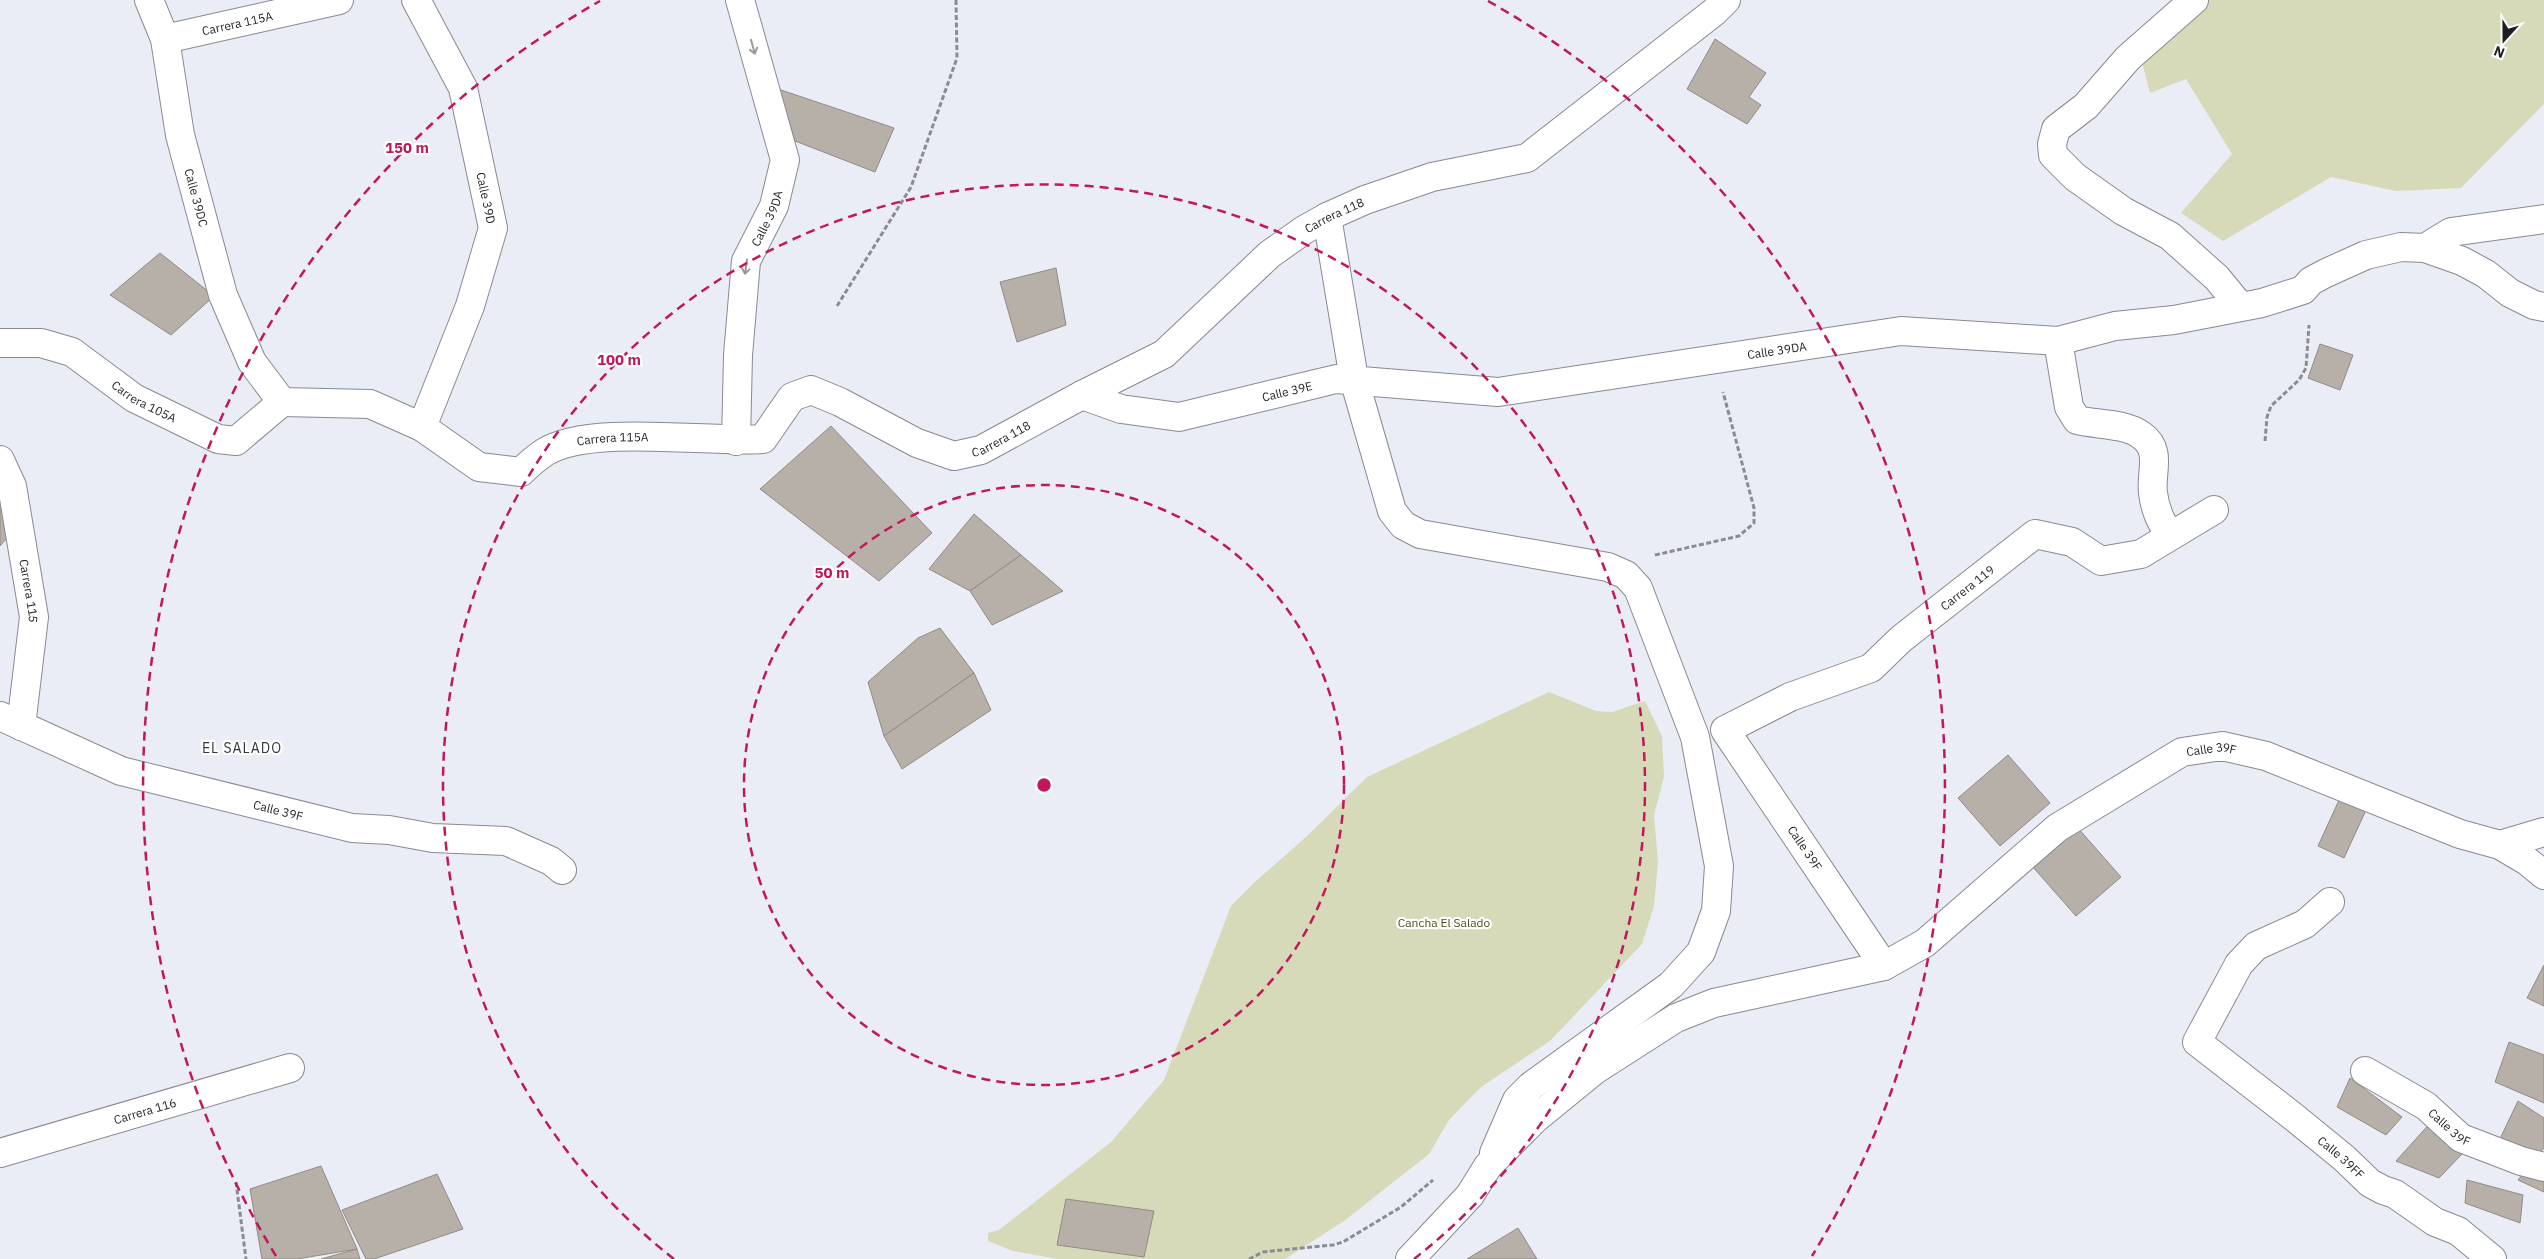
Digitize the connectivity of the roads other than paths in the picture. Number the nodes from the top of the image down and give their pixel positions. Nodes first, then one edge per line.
1 (149, 0) edge
2 (339, 0) edge
3 (416, 0) edge
4 (740, 0) edge
5 (1726, 0) edge
6 (2194, 0) edge
7 (165, 39) junction
8 (1326, 217) junction
9 (2544, 219) edge
10 (2425, 248) junction
11 (2239, 305) junction
12 (2544, 307) edge
13 (2058, 341) junction
14 (0, 343) edge
15 (1354, 379) junction
16 (1498, 392) joint
17 (275, 394) junction
18 (1082, 395) junction
19 (422, 427) junction
20 (736, 441) junction
21 (954, 456) joint
22 (0, 460) edge
23 (2214, 510) dead end
24 (2170, 536) junction
25 (10, 721) edge
26 (1725, 730) joint
27 (2544, 832) edge
28 (2500, 845) junction
29 (562, 870) dead end
30 (2544, 875) edge
31 (2330, 902) dead end
32 (1884, 966) junction
33 (290, 1068) dead end
34 (2365, 1071) dead end
35 (0, 1153) edge
36 (1488, 1166) junction
37 (2544, 1167) edge
38 (1410, 1259) edge
39 (2492, 1259) edge

1 - 7 street, Calle 39DC
2 - 7 street, Carrera 115A
3 - 19 street, Calle 39D
4 -> 20 street, Calle 39DA
5 - 8 street, Carrera 118
6 - 11 street
7 - 17 street, Calle 39DC
8 - 15 street
8 - 18 street, Carrera 118
9 - 10 street
10 - 11 street, Calle 39DA
10 - 12 street
11 - 13 street, Calle 39DA
13 - 16 street, Calle 39DA
13 - 24 street
14 - 17 street, Carrera 105A
15 - 16 street, Calle 39E
15 - 18 street, Calle 39E
15 - 36 street
17 - 19 street, Carrera 115A
18 - 21 street, Carrera 118
19 - 20 street, Carrera 115A
20 - 21 street, Carrera 115A
22 - 25 street, Carrera 115
23 - 24 street, Carrera 119
24 - 26 street, Carrera 119
25 - 29 street, Calle 39F
26 - 32 street, Calle 39F
27 - 28 street
28 - 30 street, Calle 39F
28 - 32 street, Calle 39F
31 - 39 street, Calle 39FF
32 - 36 street, Calle 39F
33 - 35 street, Carrera 116
34 - 37 street, Calle 39F
36 - 38 street

